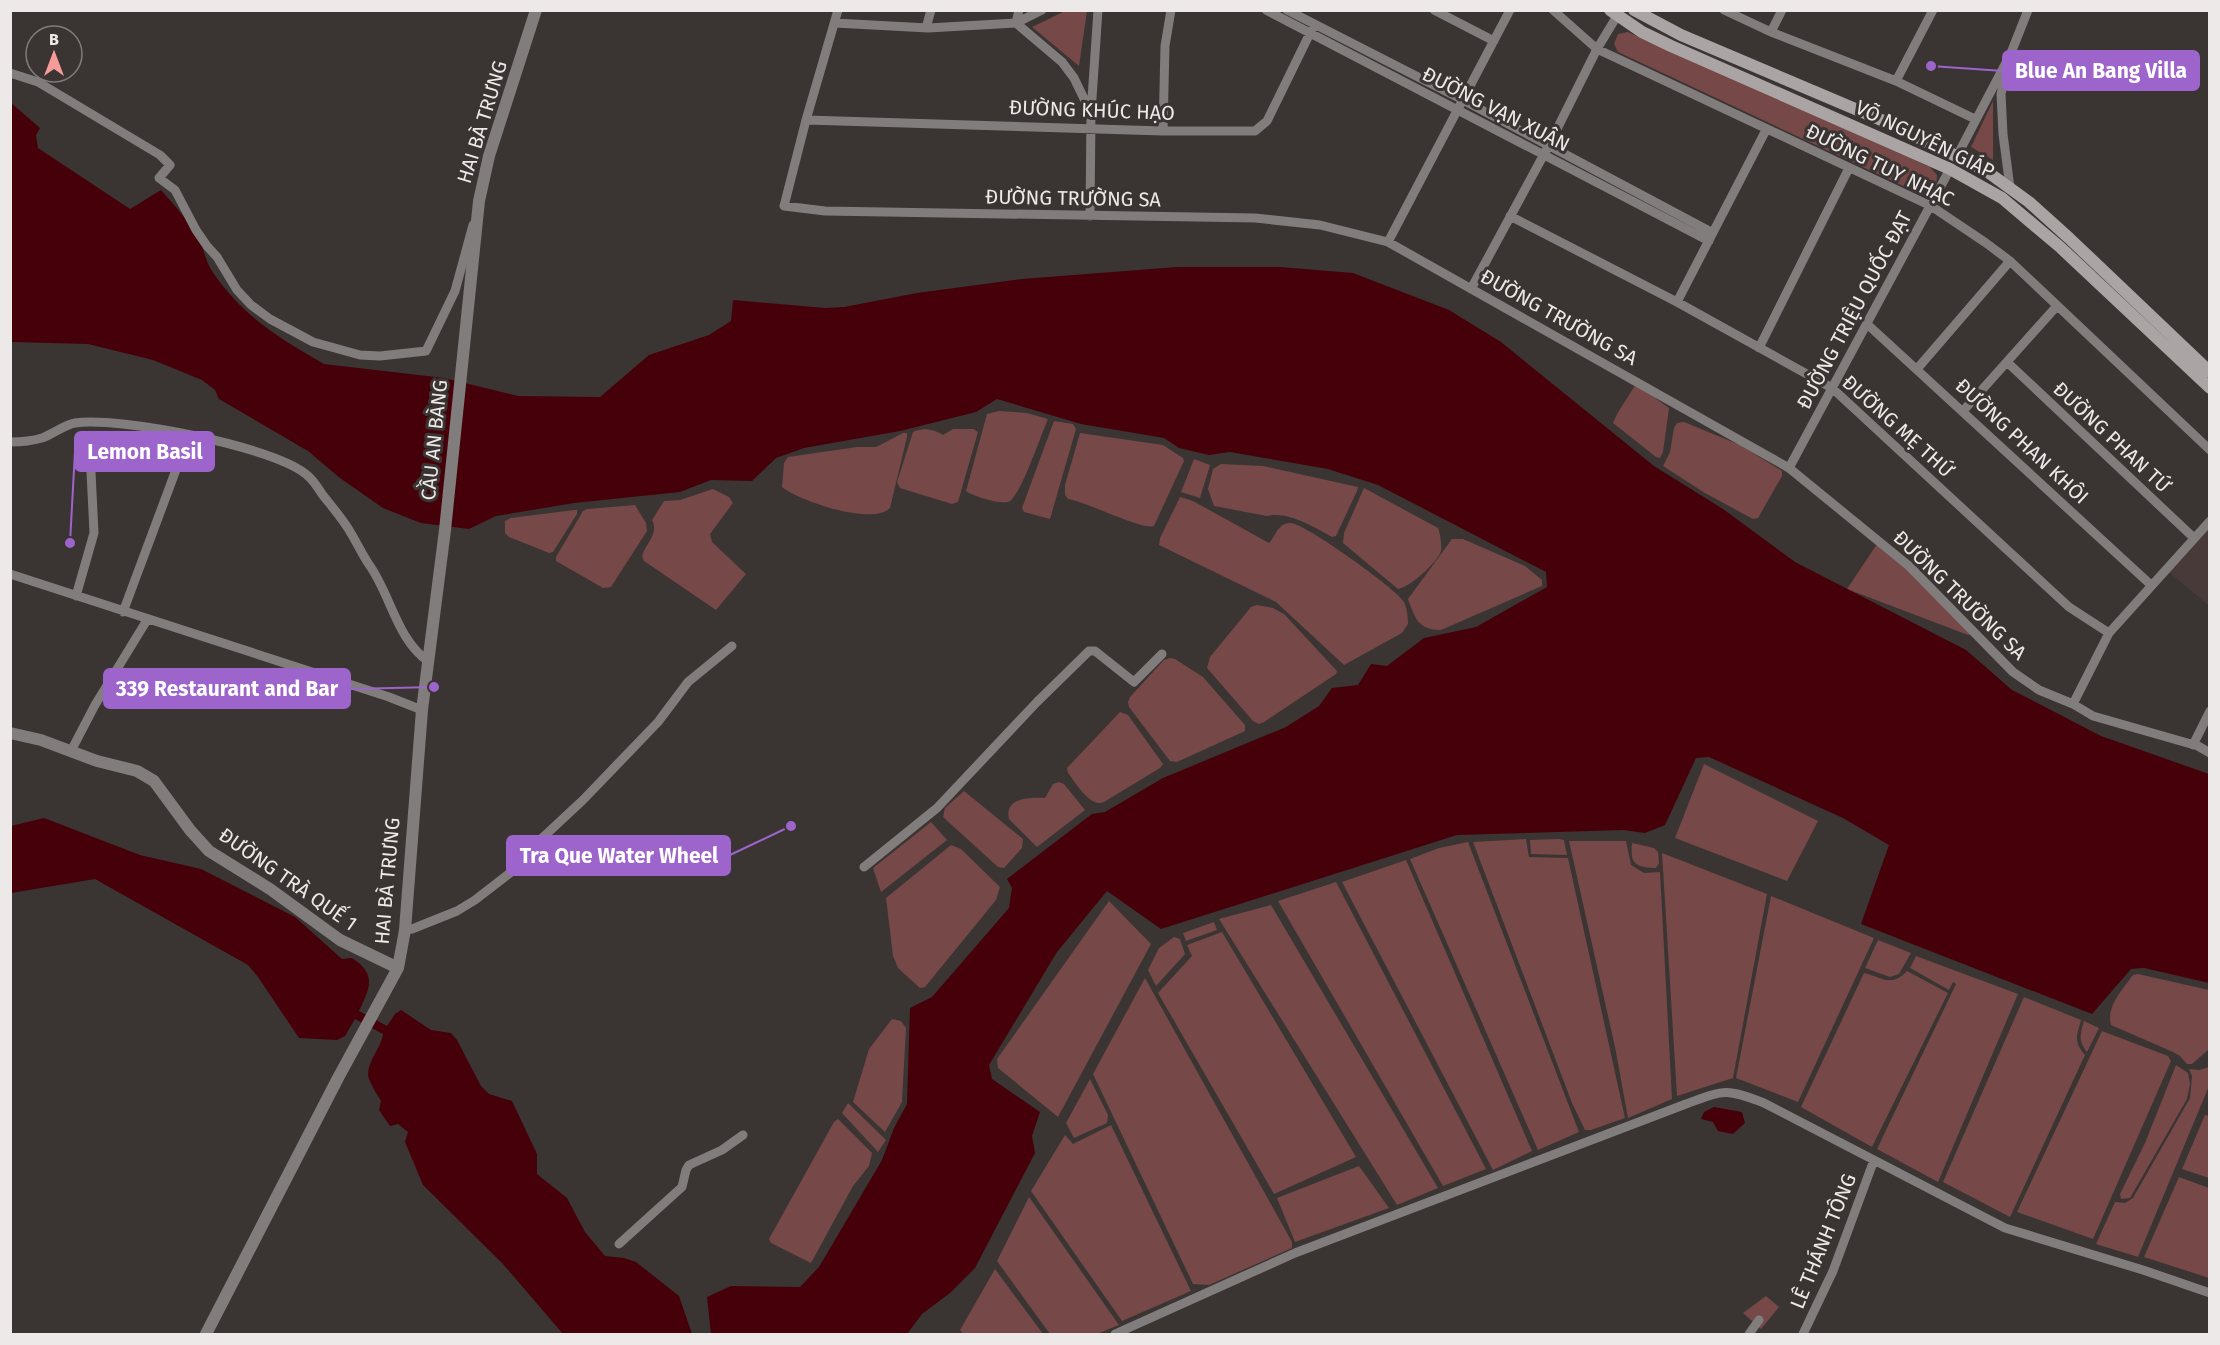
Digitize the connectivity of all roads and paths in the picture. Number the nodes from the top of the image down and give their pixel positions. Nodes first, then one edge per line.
1 (536, 10) edge
2 (838, 10) edge
3 (931, 10) edge
4 (1019, 10) edge
5 (1042, 10) edge
6 (1098, 10) edge
7 (1171, 10) edge
8 (1266, 10) edge
9 (1287, 10) edge
10 (1434, 10) edge
11 (1510, 10) edge
12 (1553, 10) edge
13 (1634, 10) edge
14 (1724, 10) edge
15 (1782, 10) edge
16 (1933, 10) edge
17 (2028, 10) edge
18 (1616, 12) edge
19 (835, 23) junction
20 (1016, 23) junction
21 (926, 28) junction
22 (1312, 29) junction
23 (1771, 32) junction
24 (1494, 41) junction
25 (1597, 50) junction
26 (2011, 53) junction
27 (10, 73) edge
28 (1896, 81) junction
29 (1463, 100) junction
30 (1458, 109) junction
31 (1091, 113) junction
32 (1975, 119) junction
33 (806, 120) junction
34 (1091, 128) junction
35 (1767, 130) junction
36 (1163, 131) junction
37 (1549, 145) junction
38 (1544, 154) junction
39 (1957, 156) junction
40 (1849, 168) junction
41 (1950, 169) junction
42 (2010, 188) junction
43 (1931, 206) junction
44 (477, 214) junction
45 (1090, 216) junction
46 (1510, 216) junction
47 (1711, 237) junction
48 (1388, 242) junction
49 (2010, 261) junction
50 (1471, 289) junction
51 (1677, 302) junction
52 (2056, 307) junction
53 (1867, 324) junction
54 (1759, 348) junction
55 (462, 353) joint
56 (2007, 362) junction
57 (1917, 369) junction
58 (2210, 372) edge
59 (1832, 388) junction
60 (2210, 388) edge
61 (1963, 411) junction
62 (189, 435) junction
63 (10, 442) edge
64 (2210, 450) edge
65 (1789, 468) junction
66 (91, 472) dead end
67 (2210, 521) edge
68 (445, 530) joint
69 (2194, 538) junction
70 (10, 574) edge
71 (2151, 585) junction
72 (76, 596) junction
73 (123, 612) junction
74 (147, 620) junction
75 (2109, 633) junction
76 (732, 646) dead end
77 (1162, 654) dead end
78 (429, 662) junction
79 (2073, 704) junction
80 (422, 710) junction
81 (2210, 711) edge
82 (10, 733) edge
83 (2193, 745) junction
84 (71, 751) junction
85 (2210, 753) edge
86 (864, 867) dead end
87 (405, 930) junction
88 (398, 968) junction
89 (743, 1135) dead end
90 (1874, 1160) junction
91 (619, 1244) dead end
92 (2210, 1293) edge
93 (1758, 1320) dead end
94 (206, 1335) edge
95 (1115, 1335) edge
96 (1749, 1335) edge
97 (1803, 1335) edge

1 - 44 street, HAI BÀ TRƯNG
2 - 19 street
3 - 21 street
4 - 20 street
5 - 20 street
6 - 31 street
7 - 36 street
8 - 22 street, ĐƯỜNG VẠN XUÂN
9 - 22 street, ĐƯỜNG VẠN XUÂN
10 - 24 street
11 - 24 street
12 - 25 street, ĐƯỜNG TUY NHẠC
13 - 39 main road, VÕ NGUYÊN GIÁP
14 - 23 street
15 - 23 street
16 - 28 street
17 - 26 street
18 - 25 street
18 - 41 main road, VÕ NGUYÊN GIÁP
19 - 21 street
19 - 33 street
20 - 21 street
20 - 31 street
22 - 29 street, ĐƯỜNG VẠN XUÂN
22 - 30 street, ĐƯỜNG VẠN XUÂN
22 - 36 street, ĐƯỜNG KHÚC HẠO
23 - 28 street
24 - 29 street
25 - 35 street, ĐƯỜNG TUY NHẠC
25 - 37 street
26 - 32 street
26 - 42 street
27 - 44 street
28 - 32 street
29 - 30 street
29 - 37 street, ĐƯỜNG VẠN XUÂN
30 - 38 street, ĐƯỜNG VẠN XUÂN
30 - 48 street
31 - 34 street
32 - 39 street
33 - 34 street, ĐƯỜNG KHÚC HẠO
33 - 45 street, ĐƯỜNG TRƯỜNG SA
34 - 36 street, ĐƯỜNG KHÚC HẠO
34 - 45 street
35 - 40 street, ĐƯỜNG TUY NHẠC
35 - 47 street
37 - 38 street
37 - 47 street, ĐƯỜNG VẠN XUÂN
38 - 46 street
38 - 47 street, ĐƯỜNG VẠN XUÂN
39 - 41 main road
39 - 42 main road, VÕ NGUYÊN GIÁP
40 - 43 street, ĐƯỜNG TUY NHẠC
40 - 54 street
41 - 43 street, ĐƯỜNG TRIỆU QUỐC ĐẠT
41 - 60 main road, VÕ NGUYÊN GIÁP
42 - 58 main road, VÕ NGUYÊN GIÁP
43 - 49 street, ĐƯỜNG TUY NHẠC
43 - 53 street, ĐƯỜNG TRIỆU QUỐC ĐẠT
44 - 55 street, HAI BÀ TRƯNG
45 - 48 street, ĐƯỜNG TRƯỜNG SA
46 - 50 street
46 - 51 street, ĐƯỜNG MẸ THỨ
47 - 51 street
48 - 50 street, ĐƯỜNG TRƯỜNG SA
49 - 52 street, ĐƯỜNG TUY NHẠC
49 - 57 street
50 - 65 street, ĐƯỜNG TRƯỜNG SA
51 - 54 street, ĐƯỜNG MẸ THỨ
52 - 56 street
52 - 64 street, ĐƯỜNG TUY NHẠC
53 - 57 street, ĐƯỜNG PHAN KHÔI
53 - 59 street, ĐƯỜNG TRIỆU QUỐC ĐẠT
54 - 59 street, ĐƯỜNG MẸ THỨ
55 - 68 street, CẦU AN BÀNG
56 - 61 street
56 - 69 street, ĐƯỜNG PHAN TỨ
57 - 61 street, ĐƯỜNG PHAN KHÔI
59 - 65 street, ĐƯỜNG TRIỆU QUỐC ĐẠT
59 - 75 street, ĐƯỜNG MẸ THỨ
61 - 71 street, ĐƯỜNG PHAN KHÔI
62 - 63 street
62 - 73 street
62 - 78 street
65 - 79 street, ĐƯỜNG TRƯỜNG SA
66 - 72 street
67 - 69 street
68 - 78 street, HAI BÀ TRƯNG
69 - 71 street
70 - 72 street
71 - 75 street
72 - 73 street
73 - 74 street
74 - 80 street
74 - 84 street
75 - 79 street
76 - 87 street
77 - 86 street
78 - 80 street, HAI BÀ TRƯNG
79 - 83 street, ĐƯỜNG TRƯỜNG SA
80 - 87 street, HAI BÀ TRƯNG
81 - 83 street
82 - 84 street, ĐƯỜNG TRÀ QUẾ 1
83 - 85 street, ĐƯỜNG TRƯỜNG SA
84 - 88 street, ĐƯỜNG TRÀ QUẾ 1
87 - 88 street, HAI BÀ TRƯNG
88 - 94 street, HAI BÀ TRƯNG
89 - 91 street
90 - 92 street
90 - 95 street
90 - 97 street, LÊ THÁNH TÔNG
93 - 96 street

